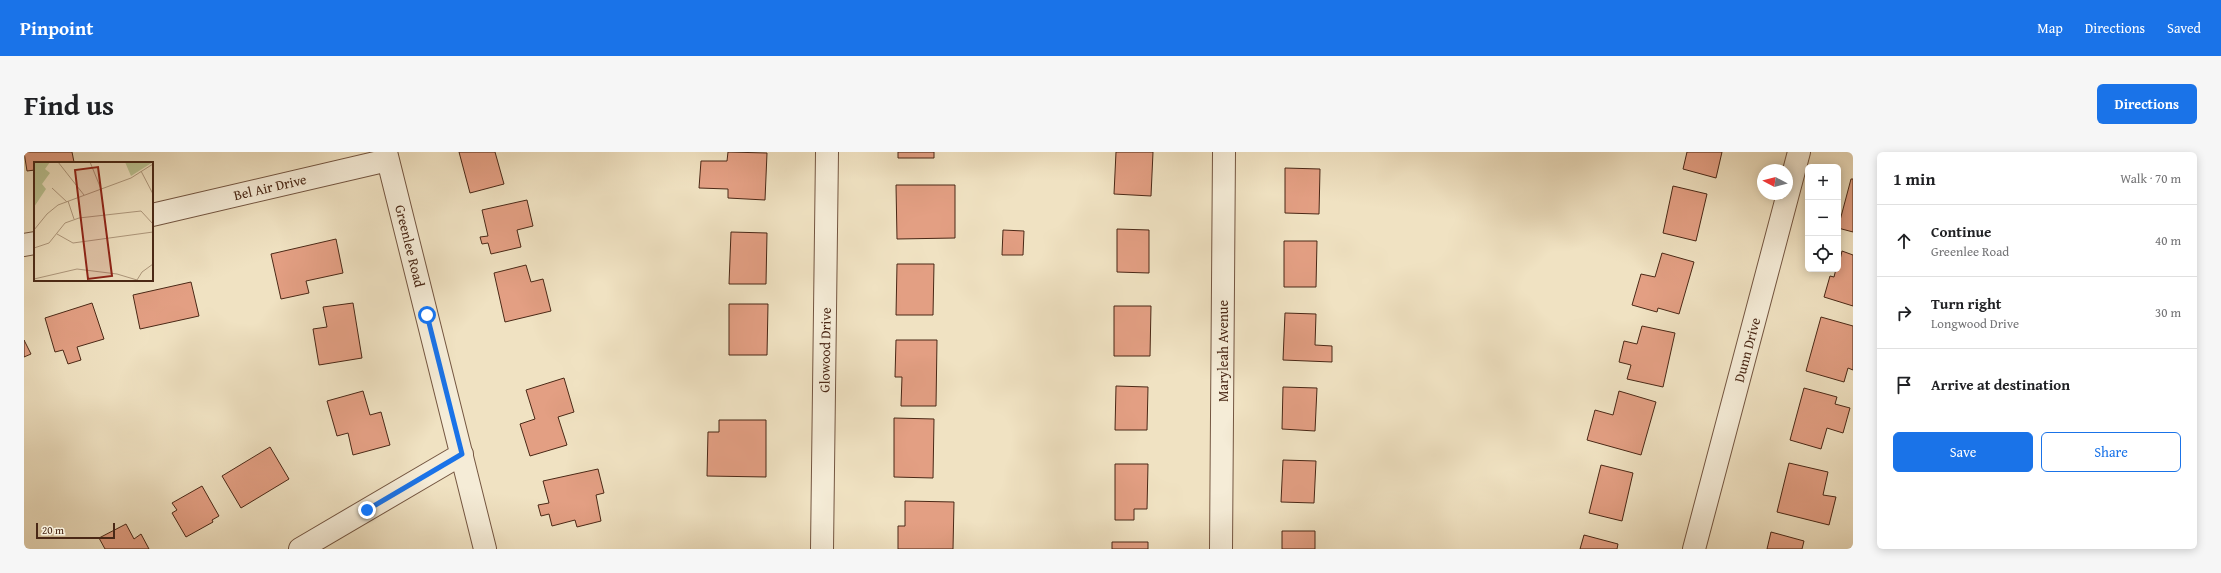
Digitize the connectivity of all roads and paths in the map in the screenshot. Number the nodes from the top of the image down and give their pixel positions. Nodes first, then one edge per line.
1 (827, 152) edge
2 (1224, 152) edge
3 (1799, 152) edge
4 (387, 156) edge
5 (153, 215) edge
6 (34, 243) edge
7 (24, 245) edge
8 (462, 454) junction
9 (300, 549) edge
10 (485, 549) edge
11 (822, 549) edge
12 (1221, 549) edge
13 (1694, 549) edge

1 - 11 street, Glowood Drive
2 - 12 street, Maryleah Avenue
3 - 13 street, Dunn Drive
4 - 5 street, Bel Air Drive
4 - 8 street, Greenlee Road
6 - 7 street
8 - 9 street
8 - 10 street, Greenlee Road

